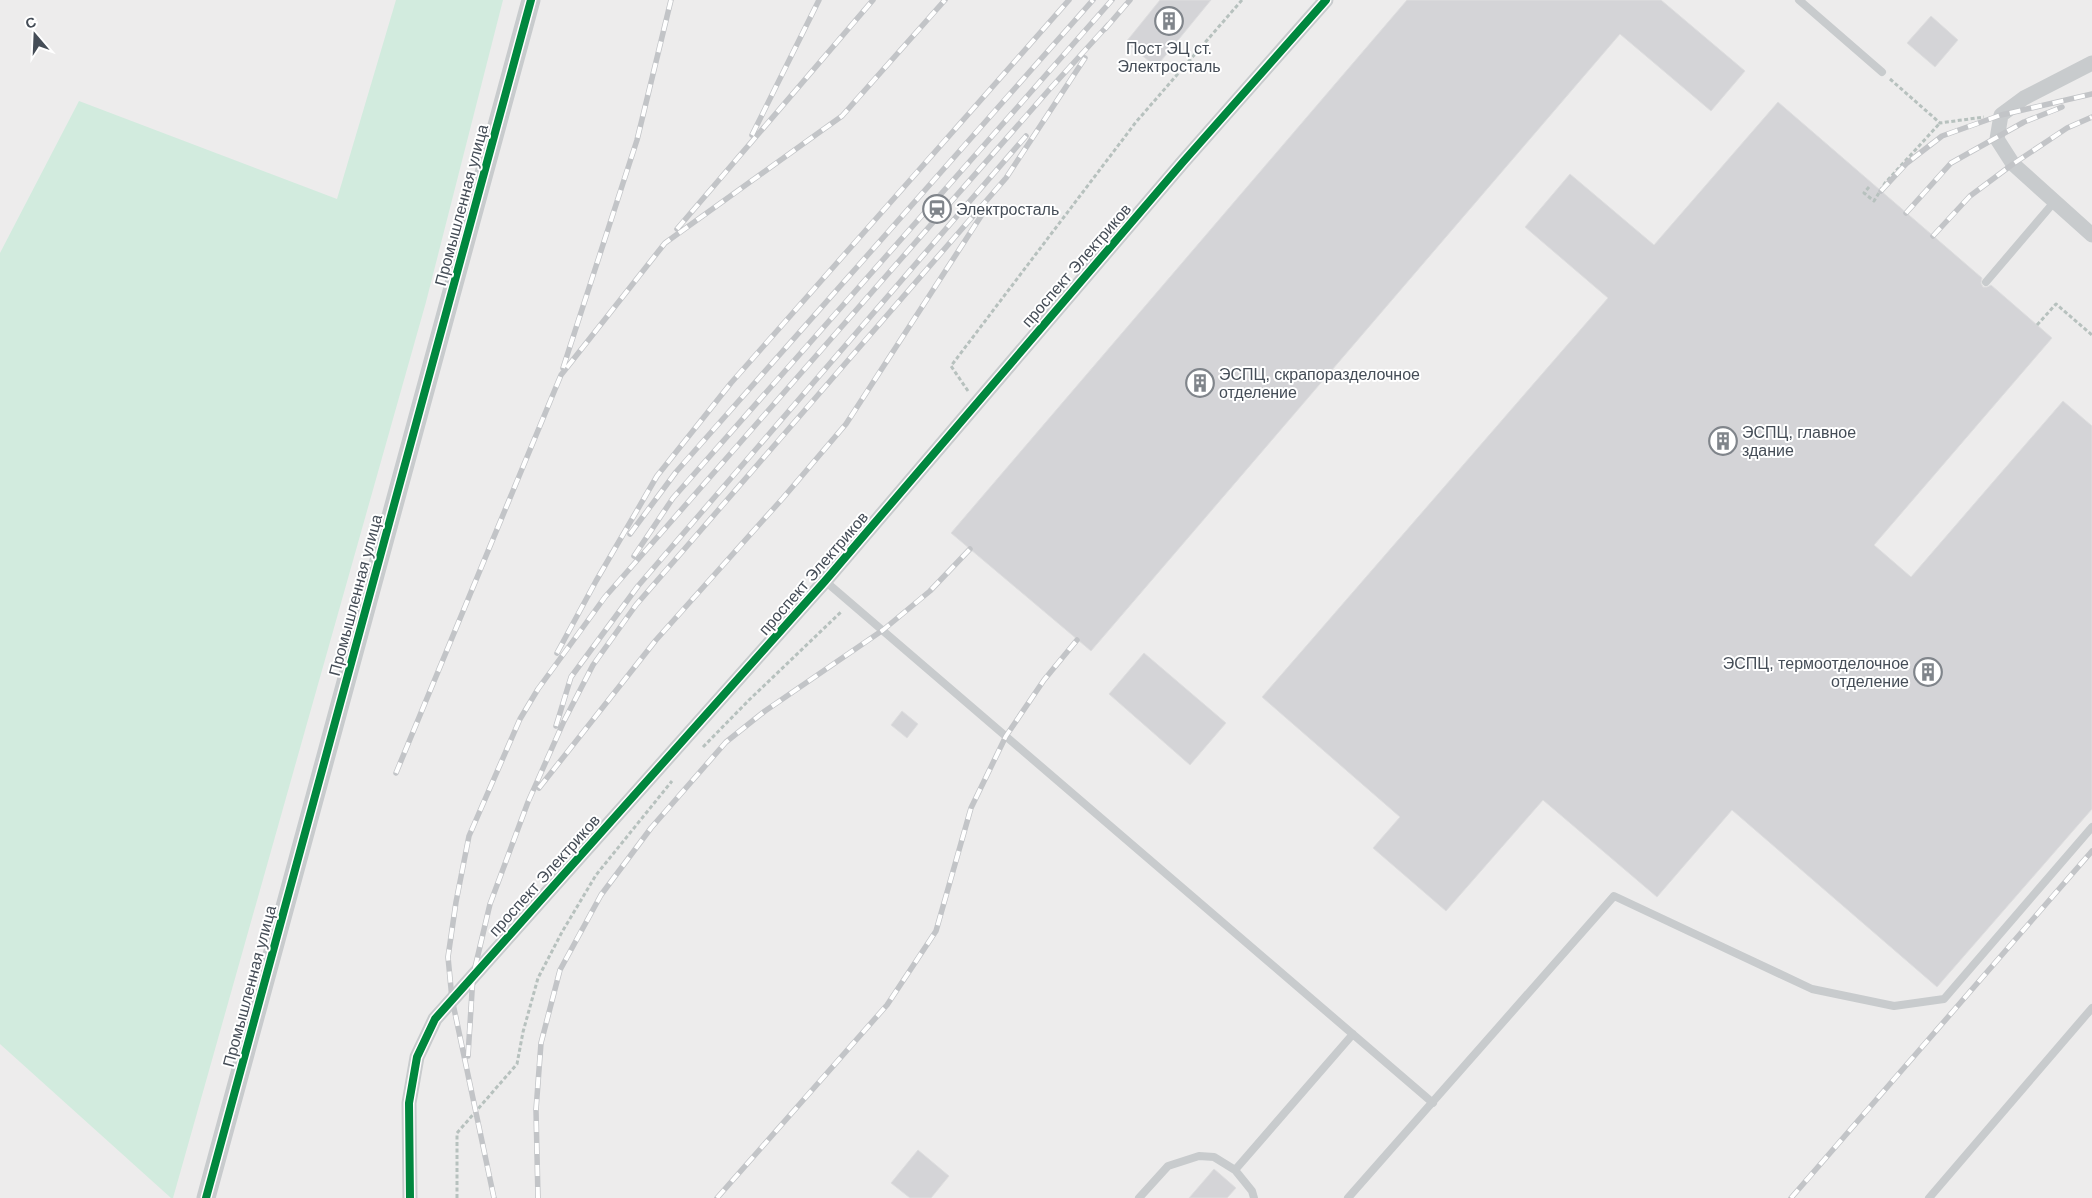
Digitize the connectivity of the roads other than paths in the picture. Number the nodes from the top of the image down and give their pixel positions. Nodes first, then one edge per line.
1 (531, 0) edge
2 (1326, 0) edge
3 (1799, 0) edge
4 (2092, 63) edge
5 (1882, 72) road end
6 (2055, 201) junction
7 (2092, 234) edge
8 (1986, 282) dead end
9 (825, 581) junction
10 (2092, 827) edge
11 (2092, 1008) edge
12 (1352, 1034) junction
13 (1433, 1103) junction
14 (1234, 1170) junction
15 (206, 1198) edge
16 (410, 1198) edge
17 (1138, 1198) edge
18 (1254, 1198) edge
19 (1348, 1198) edge
20 (1929, 1198) edge

1 - 15 street, Промышленная улица
2 - 9 street, проспект Электриков
3 - 5 lane
4 - 6 street
6 - 7 street
6 - 8 lane
9 - 12 lane
9 - 16 street, проспект Электриков
10 - 13 lane
11 - 20 lane
12 - 13 lane
12 - 14 lane
13 - 19 lane
14 - 17 lane
14 - 18 lane

